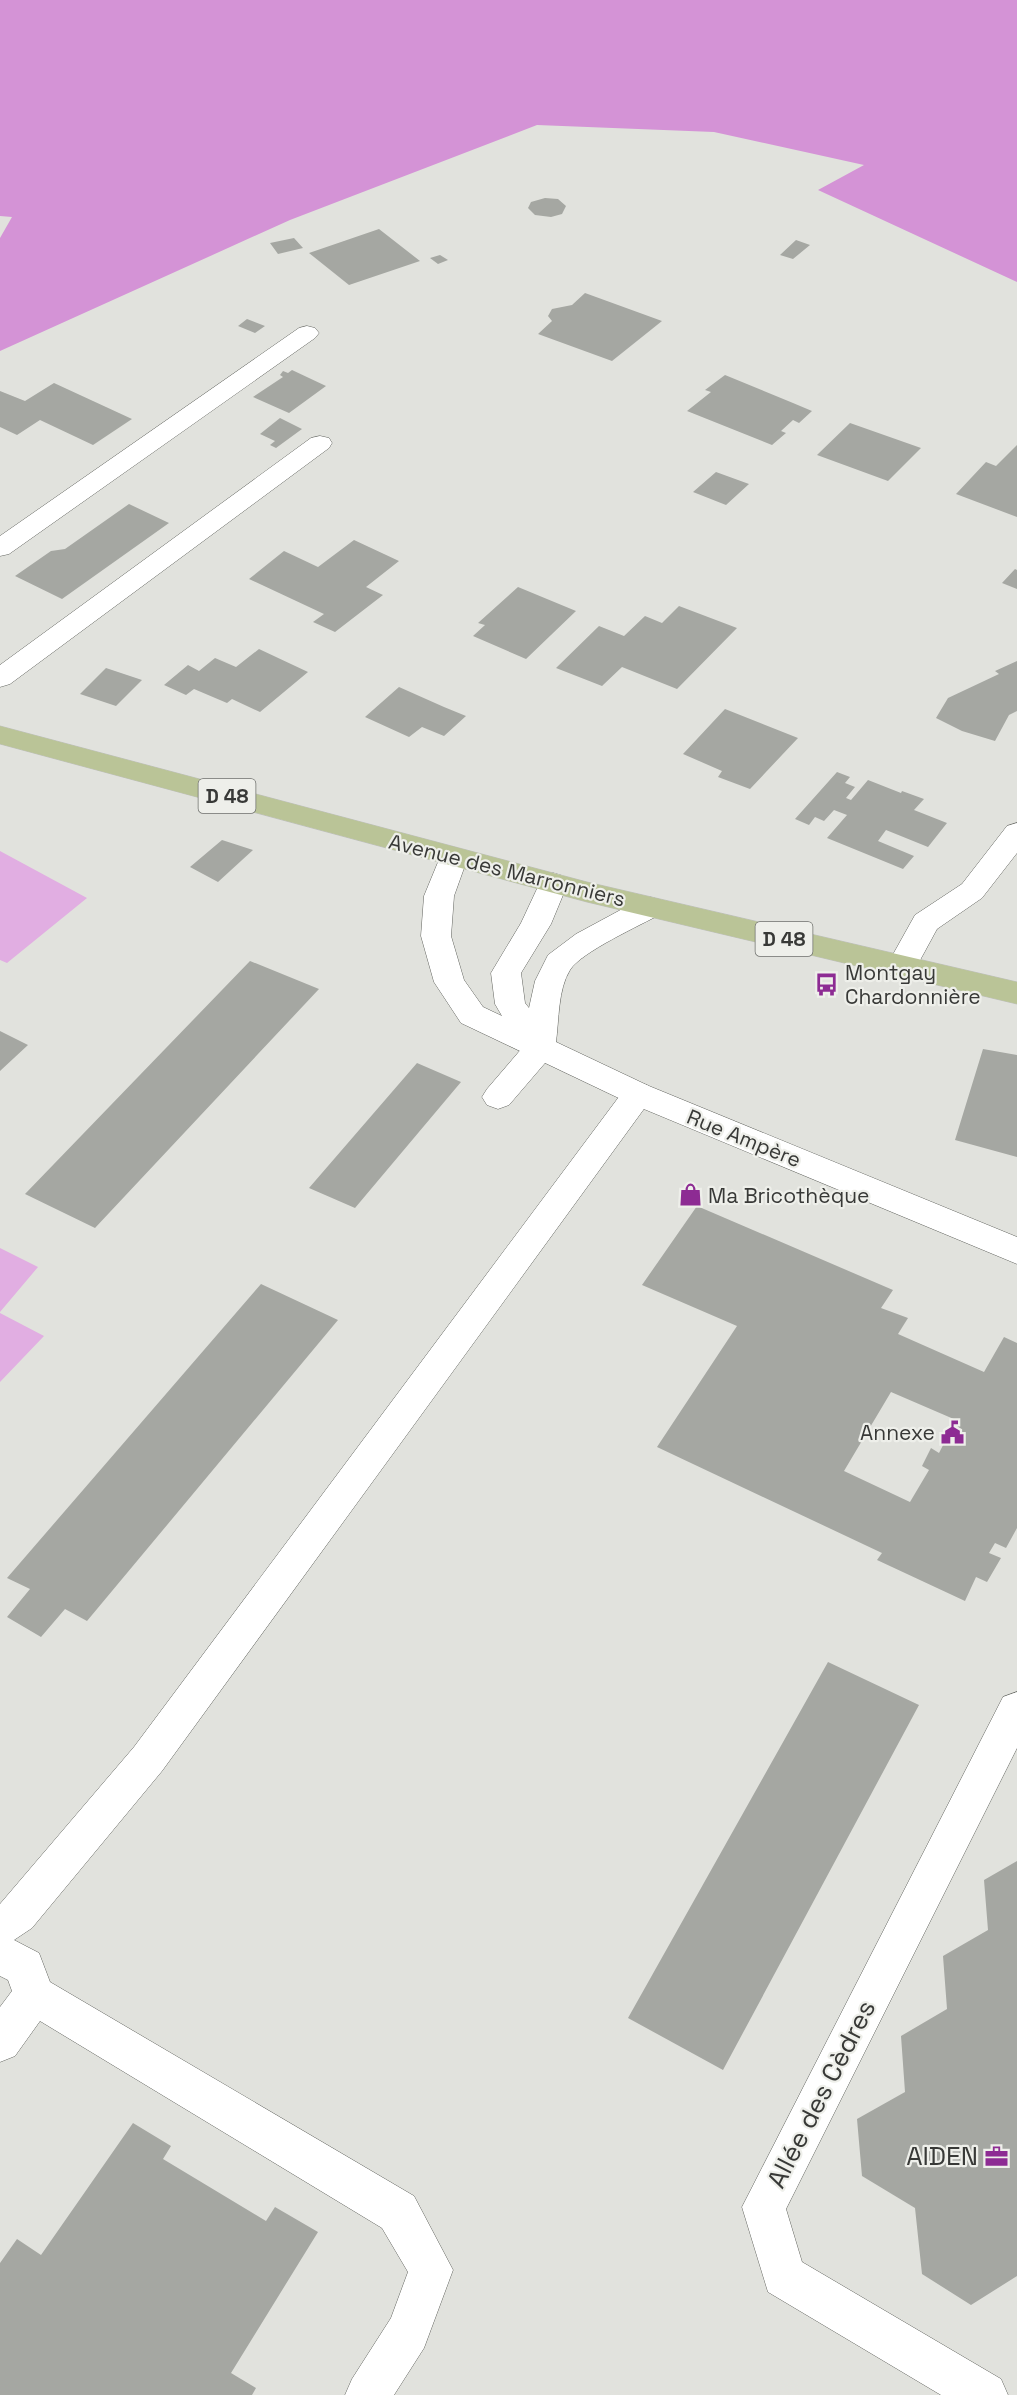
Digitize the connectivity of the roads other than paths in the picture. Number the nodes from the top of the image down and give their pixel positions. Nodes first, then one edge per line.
1 (307, 333) dead end
2 (320, 443) dead end
3 (0, 548) edge
4 (0, 678) edge
5 (0, 735) edge
6 (1017, 833) edge
7 (453, 857) junction
8 (553, 883) junction
9 (650, 907) junction
10 (901, 967) junction
11 (1017, 993) edge
12 (540, 1048) junction
13 (638, 1094) junction
14 (498, 1098) dead end
15 (1017, 1251) edge
16 (1017, 1709) edge
17 (0, 1926) edge
18 (0, 1954) edge
19 (34, 1995) junction
20 (0, 2042) edge
21 (368, 2395) edge
22 (985, 2395) edge

1 - 3 street
2 - 4 street
5 - 7 main road, Avenue des Marronniers / D 48
6 - 10 street
7 - 8 main road, Avenue des Marronniers / D 48
7 - 12 street, Rue Ampère
8 - 9 main road, Avenue des Marronniers / D 48
8 - 12 street
9 - 10 main road, Avenue des Marronniers / D 48
9 - 12 street
10 - 11 main road, Avenue des Marronniers / D 48
12 - 13 street, Rue Ampère
12 - 14 street
13 - 15 street, Rue Ampère
13 - 17 street
16 - 22 street, Allée des Cèdres
18 - 19 street
19 - 20 street
19 - 21 street

